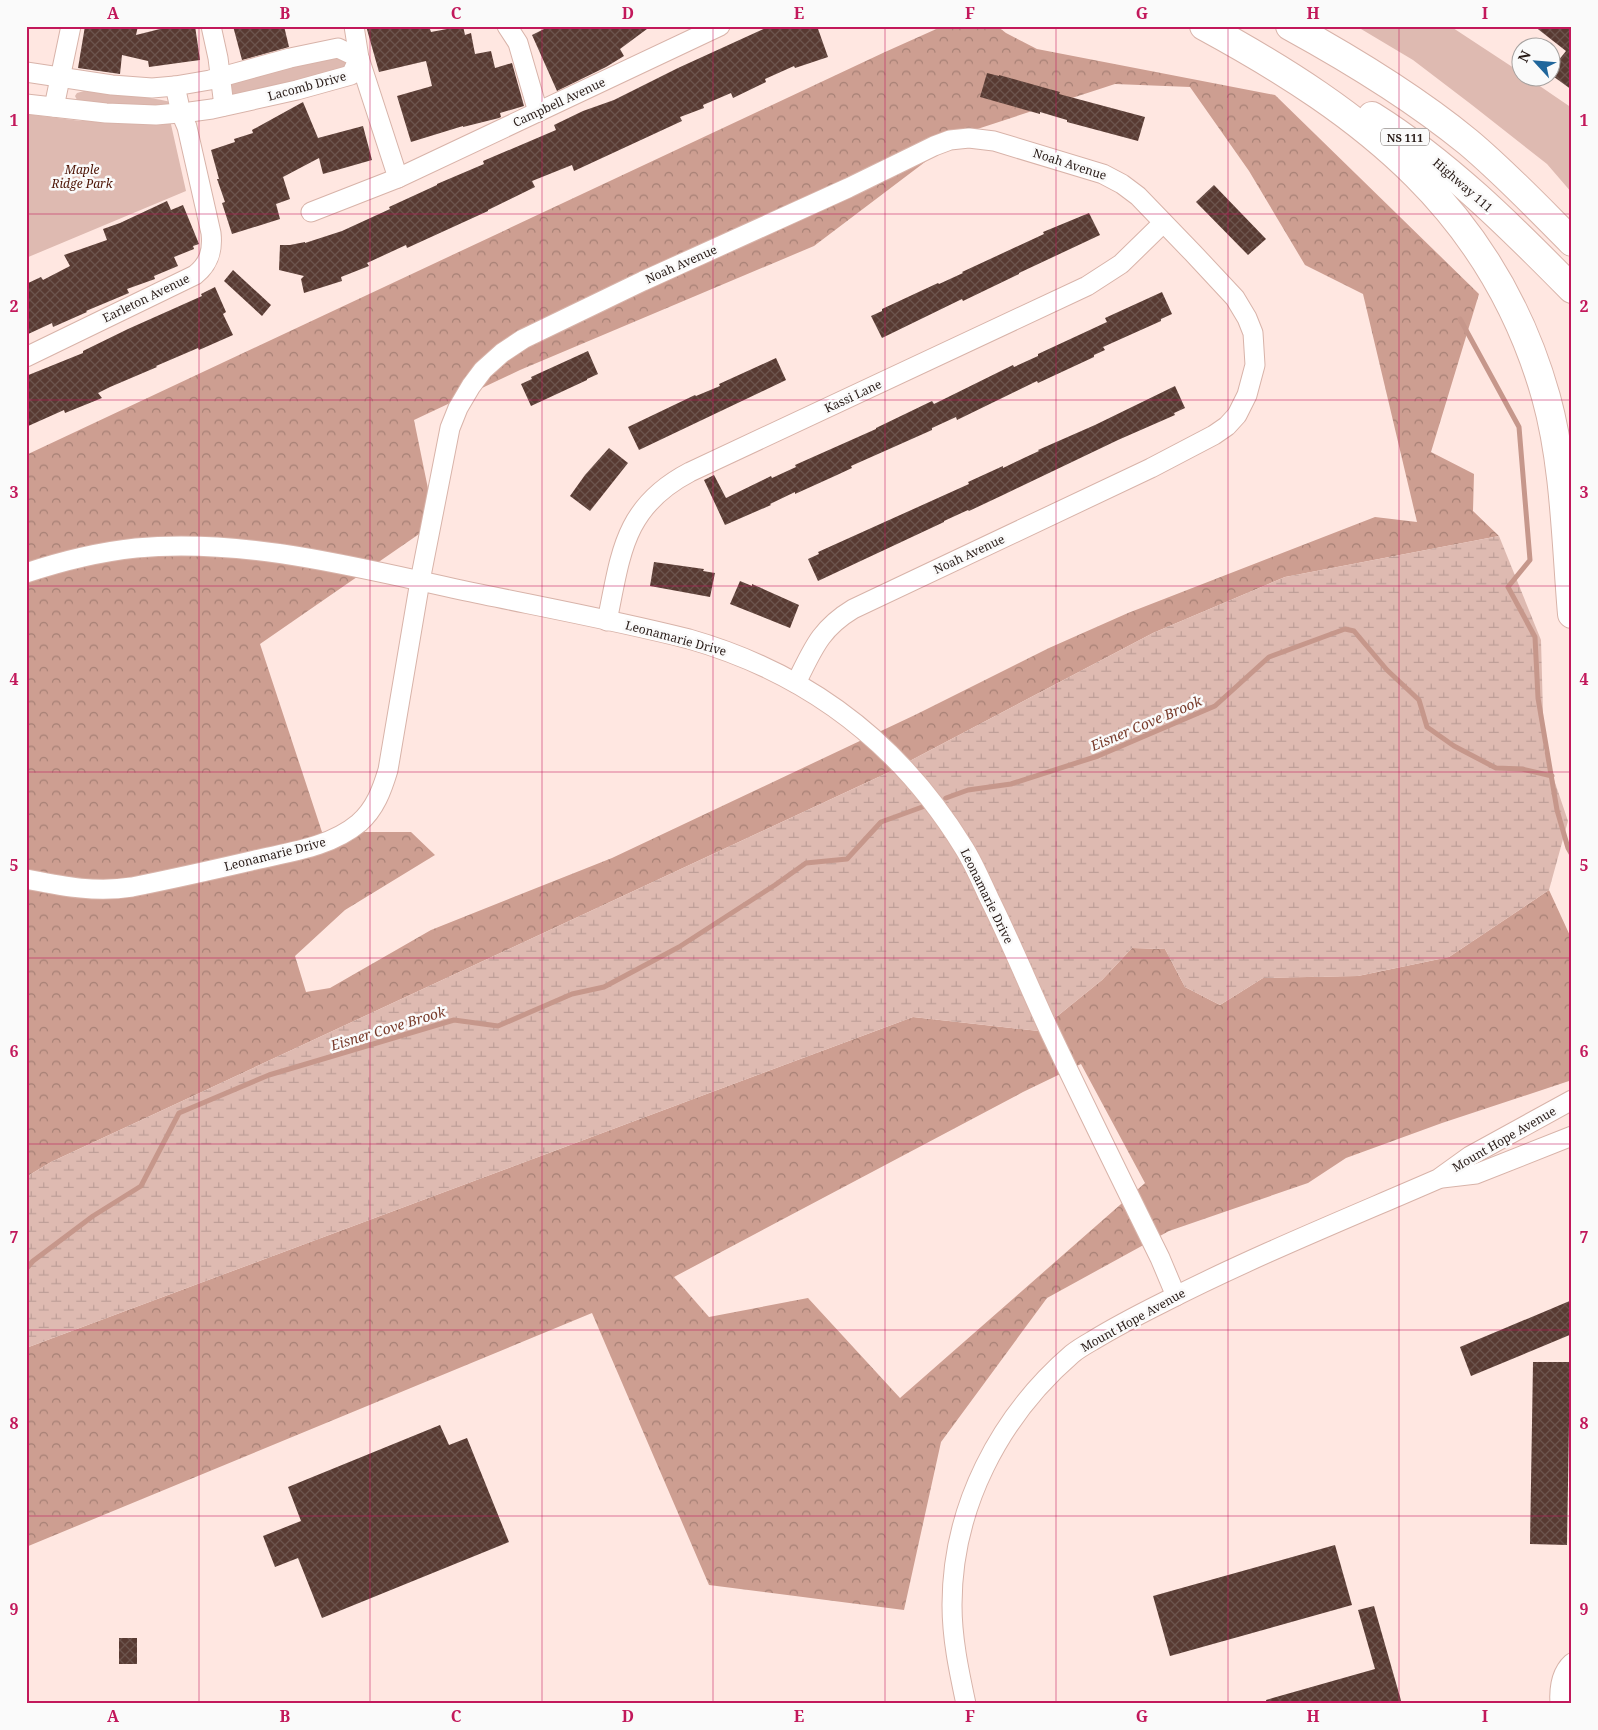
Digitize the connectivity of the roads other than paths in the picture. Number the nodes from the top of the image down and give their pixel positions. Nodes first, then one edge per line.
1 (71, 26) edge
2 (211, 26) edge
3 (354, 26) edge
4 (507, 26) edge
5 (720, 26) edge
6 (1204, 26) edge
7 (1209, 26) edge
8 (1290, 26) edge
9 (1299, 26) edge
10 (359, 58) junction
11 (26, 72) edge
12 (60, 77) junction
13 (220, 77) junction
14 (175, 86) junction
15 (26, 104) edge
16 (224, 106) junction
17 (54, 107) junction
18 (538, 112) junction
19 (181, 113) junction
20 (398, 178) junction
21 (312, 212) dead end
22 (1572, 219) edge
23 (1163, 223) junction
24 (1572, 242) edge
25 (1572, 289) edge
26 (26, 357) edge
27 (26, 573) edge
28 (420, 581) junction
29 (1572, 614) edge
30 (607, 620) junction
31 (796, 683) junction
32 (26, 879) edge
33 (1572, 1100) edge
34 (1572, 1136) edge
35 (1438, 1179) junction
36 (1176, 1296) junction
37 (1572, 1663) edge
38 (966, 1704) edge
39 (1560, 1704) edge

1 - 12 street
2 - 13 street
3 - 10 street
4 - 18 street
5 - 18 street, Campbell Avenue
6 - 29 highway
7 - 25 highway, Highway 111 / NS 111
8 - 24 highway, NS 111
9 - 22 highway
10 - 13 street, Lacomb Drive
10 - 16 street, Lacomb Drive
10 - 20 street
11 - 12 street, Lacomb Drive
12 - 14 street, Lacomb Drive
12 - 17 street
13 - 14 street, Lacomb Drive
13 - 16 street
14 - 19 street, Earleton Avenue
15 - 17 street, Lacomb Drive
16 - 19 street, Lacomb Drive
17 - 19 street, Lacomb Drive
18 - 20 street, Campbell Avenue
19 - 26 street, Earleton Avenue
20 - 21 street, Campbell Avenue
23 - 28 street, Noah Avenue
23 - 30 street, Kassi Lane
23 - 31 street, Noah Avenue
27 - 28 street, Leonamarie Drive
28 - 30 street, Leonamarie Drive
28 - 32 street, Leonamarie Drive
30 - 31 street, Leonamarie Drive
31 - 36 street, Leonamarie Drive
33 - 35 street, Mount Hope Avenue
34 - 35 street, Mount Hope Avenue
35 - 36 street, Mount Hope Avenue
36 - 38 street, Mount Hope Avenue
37 - 39 street

